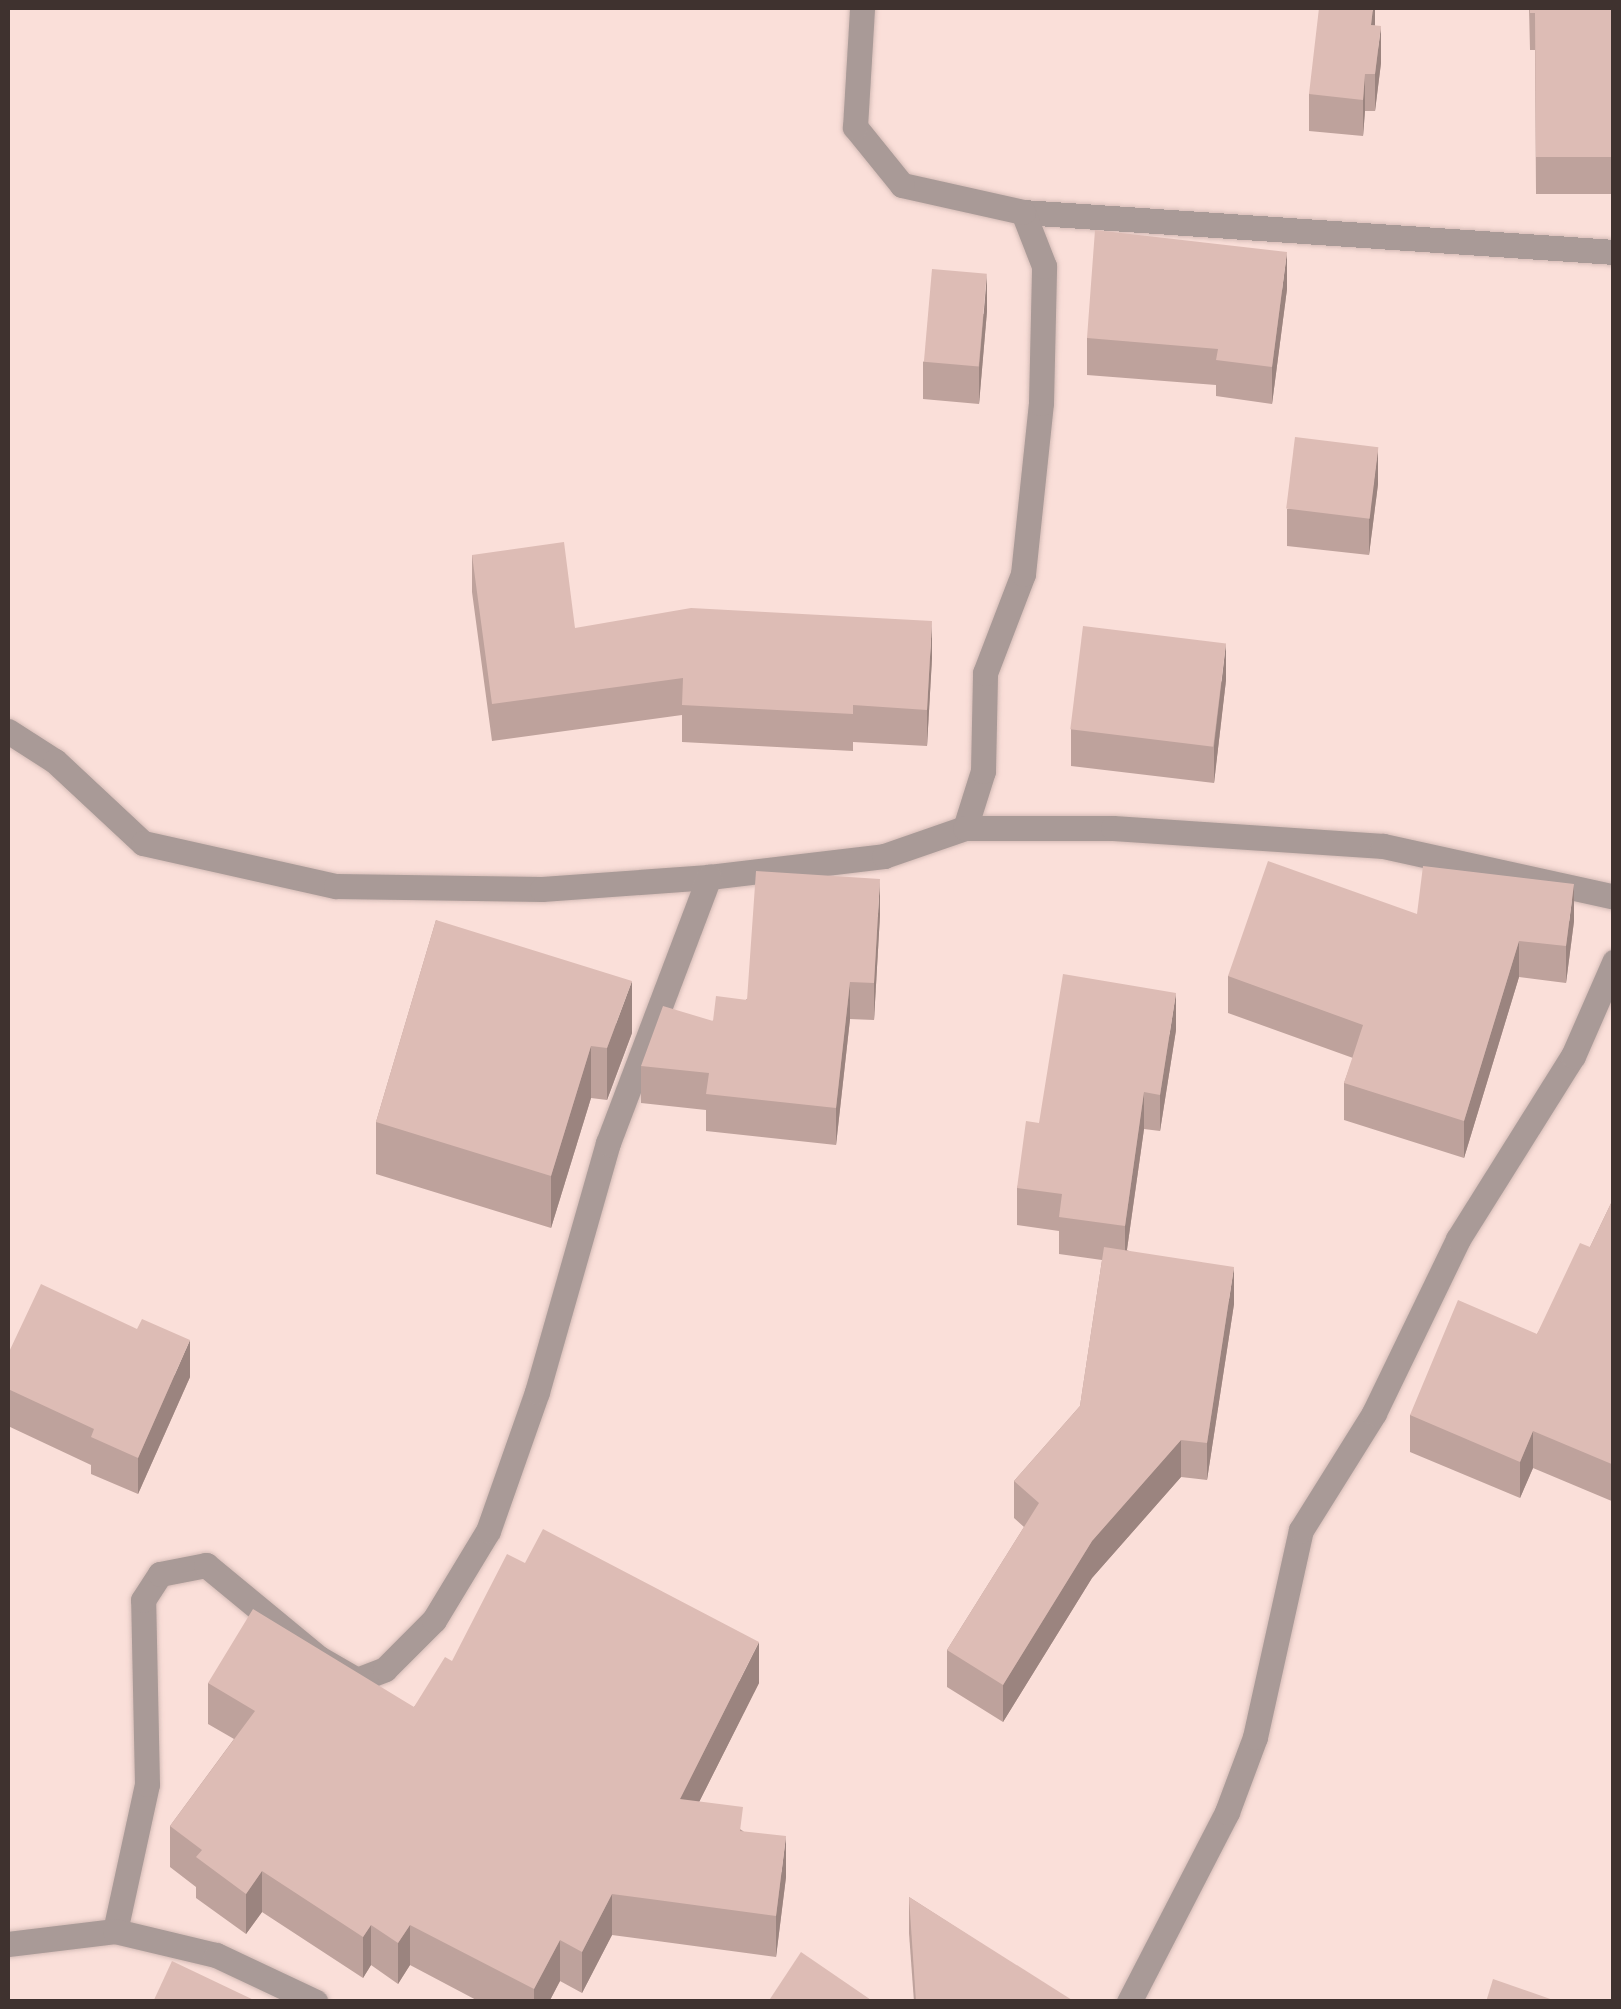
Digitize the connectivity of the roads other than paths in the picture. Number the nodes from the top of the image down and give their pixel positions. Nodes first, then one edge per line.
1 (862, 8) edge
2 (1024, 212) junction
3 (1614, 252) edge
4 (8, 731) edge
5 (964, 828) junction
6 (708, 877) junction
7 (1614, 897) edge
8 (1614, 962) edge
9 (115, 1931) junction
10 (8, 1944) edge
11 (316, 2002) edge
12 (1129, 2002) edge

1 - 2 street
2 - 3 street
2 - 5 street
4 - 6 street
5 - 6 street
5 - 7 street
6 - 9 street
8 - 12 street
9 - 10 street
9 - 11 street

